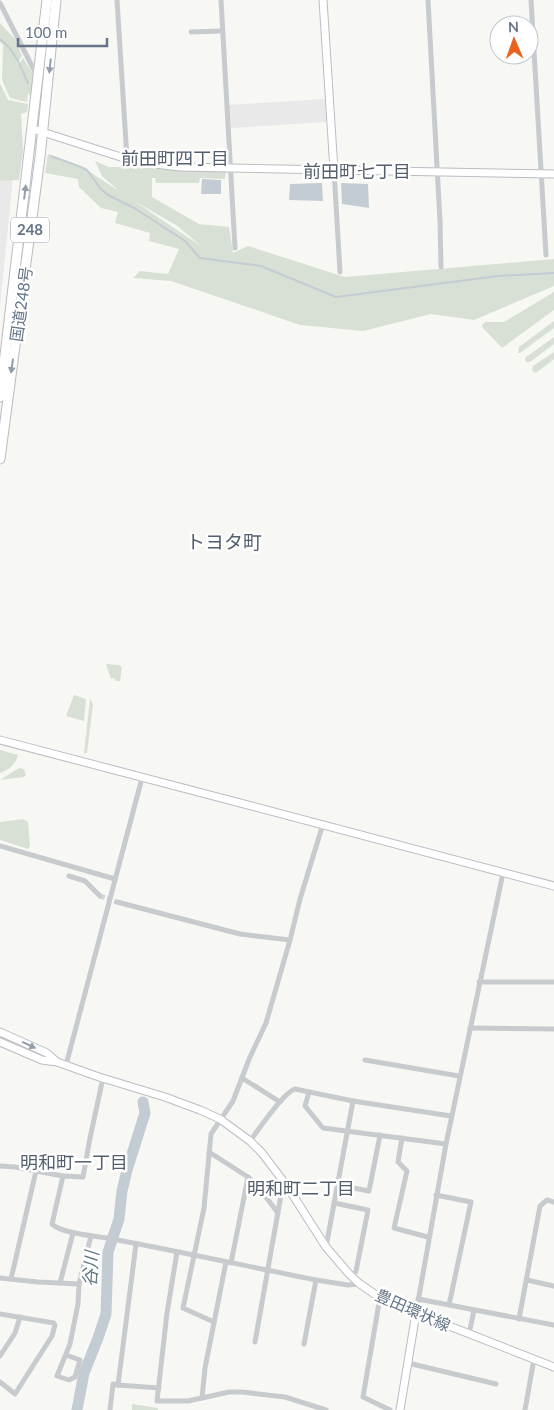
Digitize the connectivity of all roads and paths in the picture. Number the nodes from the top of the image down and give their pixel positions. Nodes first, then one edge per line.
1 (47, 0) edge
2 (56, 0) edge
3 (117, 0) edge
4 (221, 0) edge
5 (323, 0) edge
6 (428, 0) edge
7 (531, 0) edge
8 (0, 3) edge
9 (222, 31) junction
10 (191, 32) dead end
11 (39, 78) junction
12 (33, 129) junction
13 (42, 132) junction
14 (127, 158) junction
15 (230, 168) junction
16 (334, 170) junction
17 (438, 172) junction
18 (542, 174) junction
19 (554, 174) edge
20 (235, 248) dead end
21 (546, 255) dead end
22 (441, 267) dead end
23 (340, 272) dead end
24 (0, 397) edge
25 (0, 459) edge
26 (0, 740) edge
27 (142, 778) junction
28 (324, 824) junction
29 (0, 846) edge
30 (502, 873) junction
31 (69, 876) dead end
32 (115, 879) junction
33 (554, 886) edge
34 (100, 896) tunnel mouth
35 (117, 902) tunnel mouth
36 (290, 940) junction
37 (479, 982) junction
38 (554, 982) edge
39 (470, 1028) junction
40 (554, 1029) edge
41 (0, 1032) edge
42 (0, 1042) edge
43 (365, 1060) dead end
44 (57, 1062) junction
45 (66, 1065) junction
46 (459, 1076) junction
47 (103, 1078) junction
48 (242, 1078) junction
49 (310, 1092) junction
50 (353, 1101) junction
51 (280, 1102) junction
52 (451, 1116) junction
53 (220, 1119) junction
54 (347, 1131) junction
55 (380, 1135) junction
56 (402, 1138) junction
57 (250, 1141) junction
58 (446, 1144) junction
59 (209, 1152) junction
60 (0, 1166) edge
61 (36, 1171) junction
62 (63, 1176) junction
63 (248, 1177) junction
64 (338, 1184) junction
65 (287, 1186) junction
66 (436, 1195) junction
67 (554, 1202) edge
68 (334, 1203) junction
69 (278, 1213) junction
70 (73, 1233) junction
71 (90, 1236) junction
72 (428, 1237) junction
73 (136, 1244) junction
74 (326, 1247) junction
75 (177, 1252) junction
76 (194, 1256) junction
77 (229, 1262) junction
78 (268, 1270) junction
79 (352, 1277) junction
80 (0, 1278) edge
81 (11, 1279) junction
82 (316, 1280) junction
83 (527, 1280) junction
84 (60, 1283) junction
85 (79, 1284) junction
86 (360, 1284) junction
87 (554, 1286) edge
88 (380, 1297) junction
89 (418, 1299) junction
90 (449, 1305) junction
91 (474, 1310) junction
92 (416, 1313) junction
93 (0, 1314) edge
94 (20, 1318) junction
95 (519, 1319) junction
96 (214, 1322) junction
97 (554, 1325) edge
98 (469, 1334) junction
99 (255, 1342) dead end
100 (304, 1344) dead end
101 (66, 1355) junction
102 (0, 1356) edge
103 (534, 1359) junction
104 (408, 1363) junction
105 (554, 1367) edge
106 (0, 1382) edge
107 (118, 1384) junction
108 (496, 1384) dead end
109 (159, 1388) junction
110 (202, 1398) junction
111 (110, 1410) edge
112 (326, 1410) edge
113 (390, 1410) edge
114 (400, 1410) edge
115 (525, 1410) edge

1 - 11 highway, 国道248号 / 248
2 -> 13 highway, 国道248号 / 248
3 - 14 street
4 - 9 street
5 - 16 street
6 - 17 street
7 - 18 street
8 - 11 street
9 - 10 street
9 - 15 street
11 - 12 highway, 国道248号 / 248
12 - 13 street
24 -> 12 highway, 国道248号 / 248
13 - 14 street
13 -> 25 highway, 国道248号 / 248
14 - 15 street
15 - 16 street
15 - 20 street
16 - 17 street
16 - 23 street
17 - 18 street
17 - 22 street
18 - 19 street
18 - 21 street
26 - 27 street
27 - 28 street
27 - 32 street
28 - 30 street
28 - 36 street
29 - 32 street
30 - 33 street
30 - 37 street
31 - 34 street
32 - 45 street
35 - 36 street
36 - 48 street
37 - 38 street
37 - 39 street
39 - 40 street
39 - 46 street
41 -> 44 street, 豊田環状線
42 - 44 street, 豊田環状線
43 - 46 street
44 - 45 street, 豊田環状線
45 - 47 street, 豊田環状線
46 - 52 street
47 - 53 street, 豊田環状線
47 - 62 street
48 - 51 street
48 - 53 street
49 - 50 street
49 - 51 street
49 - 54 street
50 - 52 street
50 - 54 street
51 - 57 street
52 - 58 street
53 - 57 street, 豊田環状線
53 - 59 street
54 - 55 street
54 - 64 street
55 - 56 street
55 - 64 street
56 - 58 street
56 - 72 street
57 - 65 street, 豊田環状線
58 - 66 street
59 - 63 street
59 - 76 street
60 - 61 street
61 - 62 street
61 - 81 street
62 - 70 street
63 - 69 street
63 - 77 street
64 - 68 street
65 - 69 street
65 - 74 street, 豊田環状線
66 - 72 street
66 - 90 street
67 - 83 street
68 - 74 street
68 - 79 street
69 - 78 street
70 - 71 street
70 - 84 street
71 - 73 street
71 - 85 street
72 - 89 street
73 - 75 street
73 - 107 street
74 - 79 street, 豊田環状線
75 - 76 street
75 - 109 street
76 - 77 street
76 - 96 street
77 - 78 street
77 - 96 street
78 - 82 street
78 - 99 street
79 - 86 street, 豊田環状線
80 - 81 street
81 - 84 street
82 - 86 street
82 - 100 street
83 - 87 street
83 - 95 street
84 - 85 street
85 - 101 street
86 - 88 street, 豊田環状線
88 - 92 street, 豊田環状線
88 - 113 street
89 - 90 street
89 - 92 street
90 - 91 street
91 - 95 street
91 - 98 street
92 - 98 street, 豊田環状線
92 - 104 street
93 - 94 street
94 - 102 street
94 - 106 street
95 - 97 street
96 - 110 street
98 - 103 street, 豊田環状線
101 - 101 street
103 - 105 street, 豊田環状線
103 - 115 street
104 - 108 street
104 - 114 street
107 - 109 street
107 - 111 street
109 - 110 street
110 - 112 street

